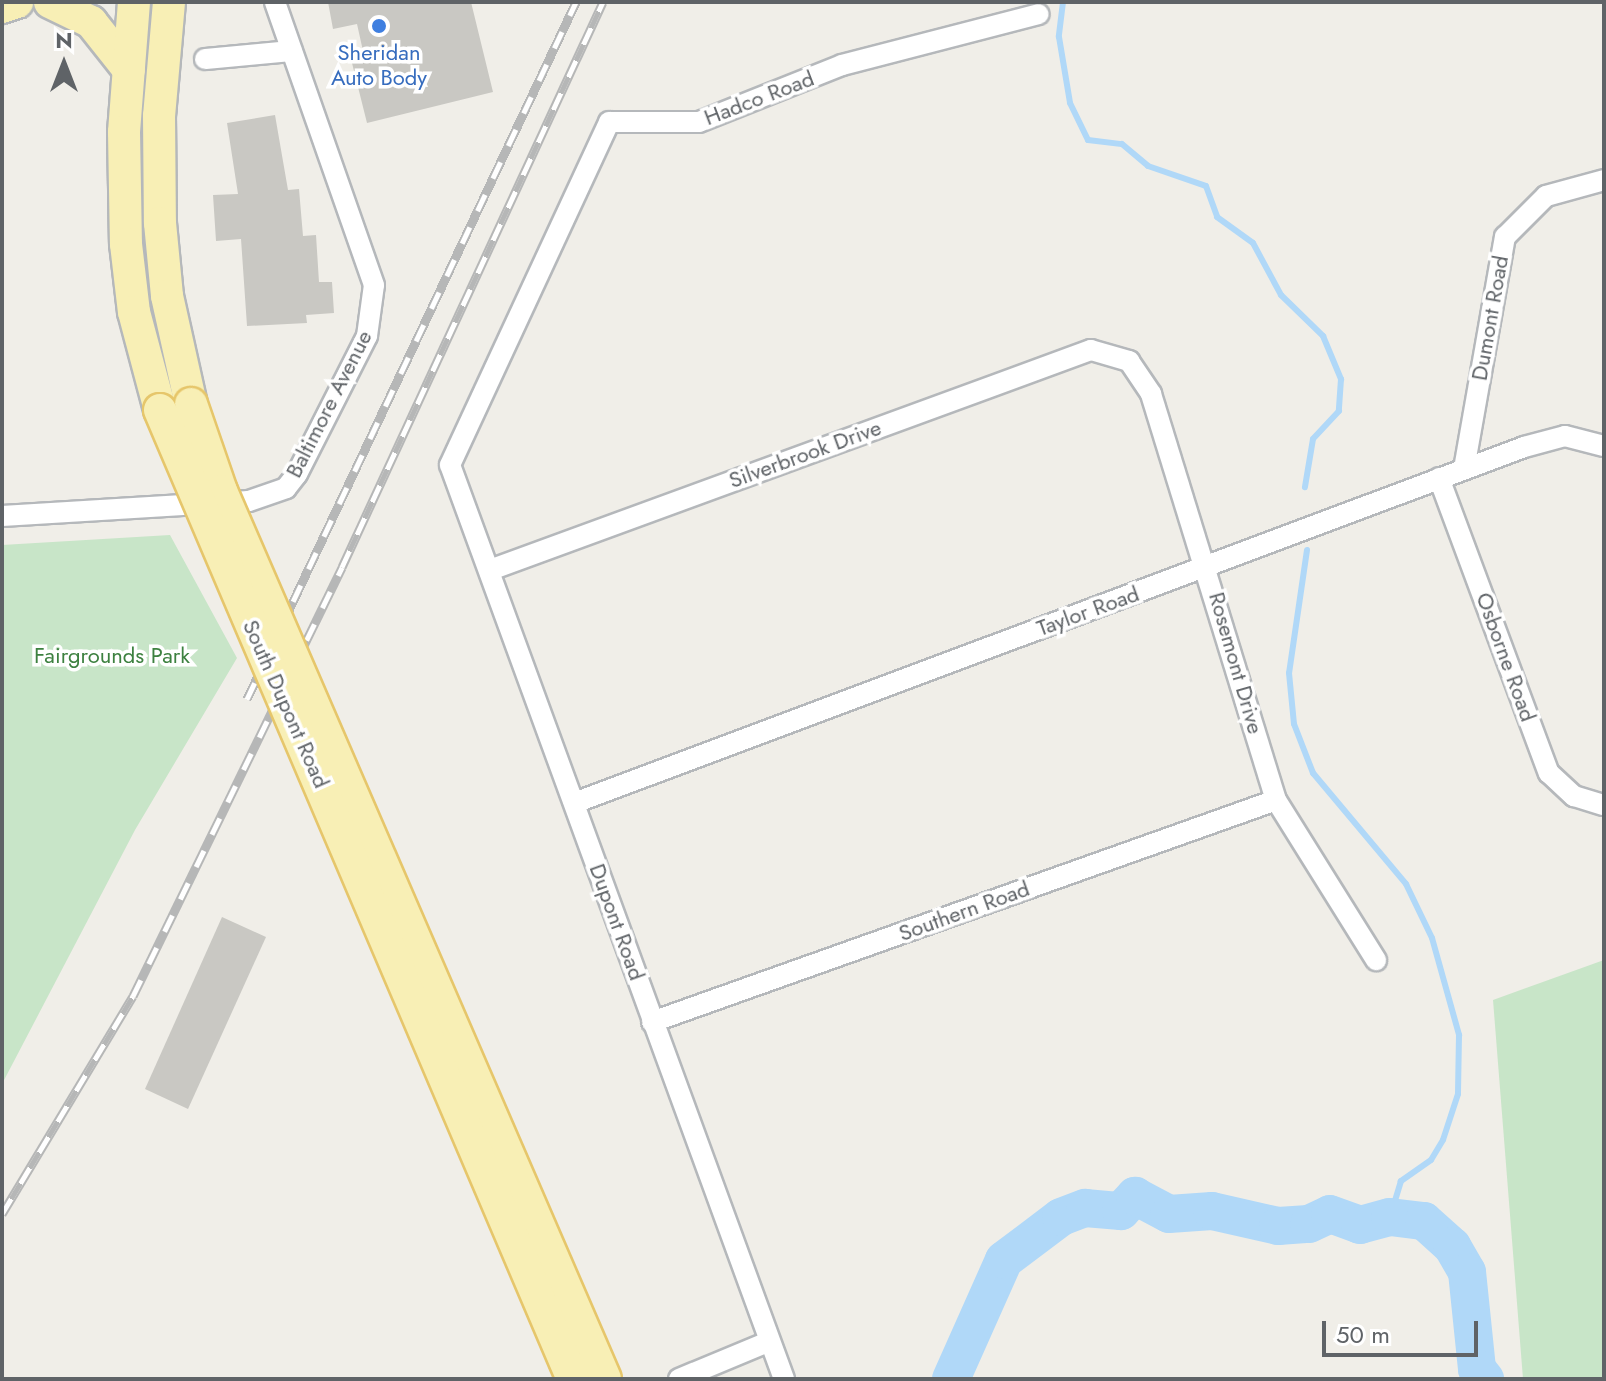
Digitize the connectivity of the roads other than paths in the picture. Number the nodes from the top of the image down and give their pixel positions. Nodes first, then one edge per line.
1 (17, 2) edge
2 (50, 2) edge
3 (134, 2) edge
4 (169, 2) edge
5 (275, 2) edge
6 (2, 7) edge
7 (1039, 14) dead end
8 (292, 51) junction
9 (205, 59) dead end
10 (129, 70) junction
11 (1604, 180) edge
12 (1122, 358) joint
13 (175, 407) junction
14 (1604, 446) edge
15 (450, 465) joint
16 (1464, 469) junction
17 (1439, 478) junction
18 (2, 516) edge
19 (1208, 567) junction
20 (490, 570) junction
21 (1276, 800) junction
22 (574, 803) junction
23 (1604, 805) edge
24 (1376, 960) dead end
25 (652, 1022) junction
26 (768, 1342) junction
27 (573, 1379) edge
28 (605, 1379) edge
29 (679, 1379) edge
30 (784, 1379) edge

1 - 6 main road
2 - 10 main road
3 - 10 main road, South Dupont Road
4 - 13 main road, South Dupont Road
5 - 8 street, Baltimore Avenue
7 - 15 street, Hadco Road
8 - 9 street
8 - 18 street, Baltimore Avenue
10 - 13 main road, South Dupont Road
11 - 16 street, Dumont Road
12 - 19 street, Rosemont Drive
12 - 20 street, Silverbrook Drive
13 - 27 main road, South Dupont Road, bridge
13 - 28 main road, South Dupont Road, bridge
14 - 16 street, Taylor Road
15 - 20 street, Dupont Road
16 - 17 street, Taylor Road
17 - 19 street, Taylor Road
17 - 23 street, Osborne Road
19 - 21 street, Rosemont Drive
19 - 22 street, Taylor Road
20 - 22 street, Dupont Road
21 - 24 street, Rosemont Drive
21 - 25 street, Southern Road
22 - 25 street, Dupont Road
25 - 26 street, Dupont Road
26 - 29 street
26 - 30 street, Dupont Road

